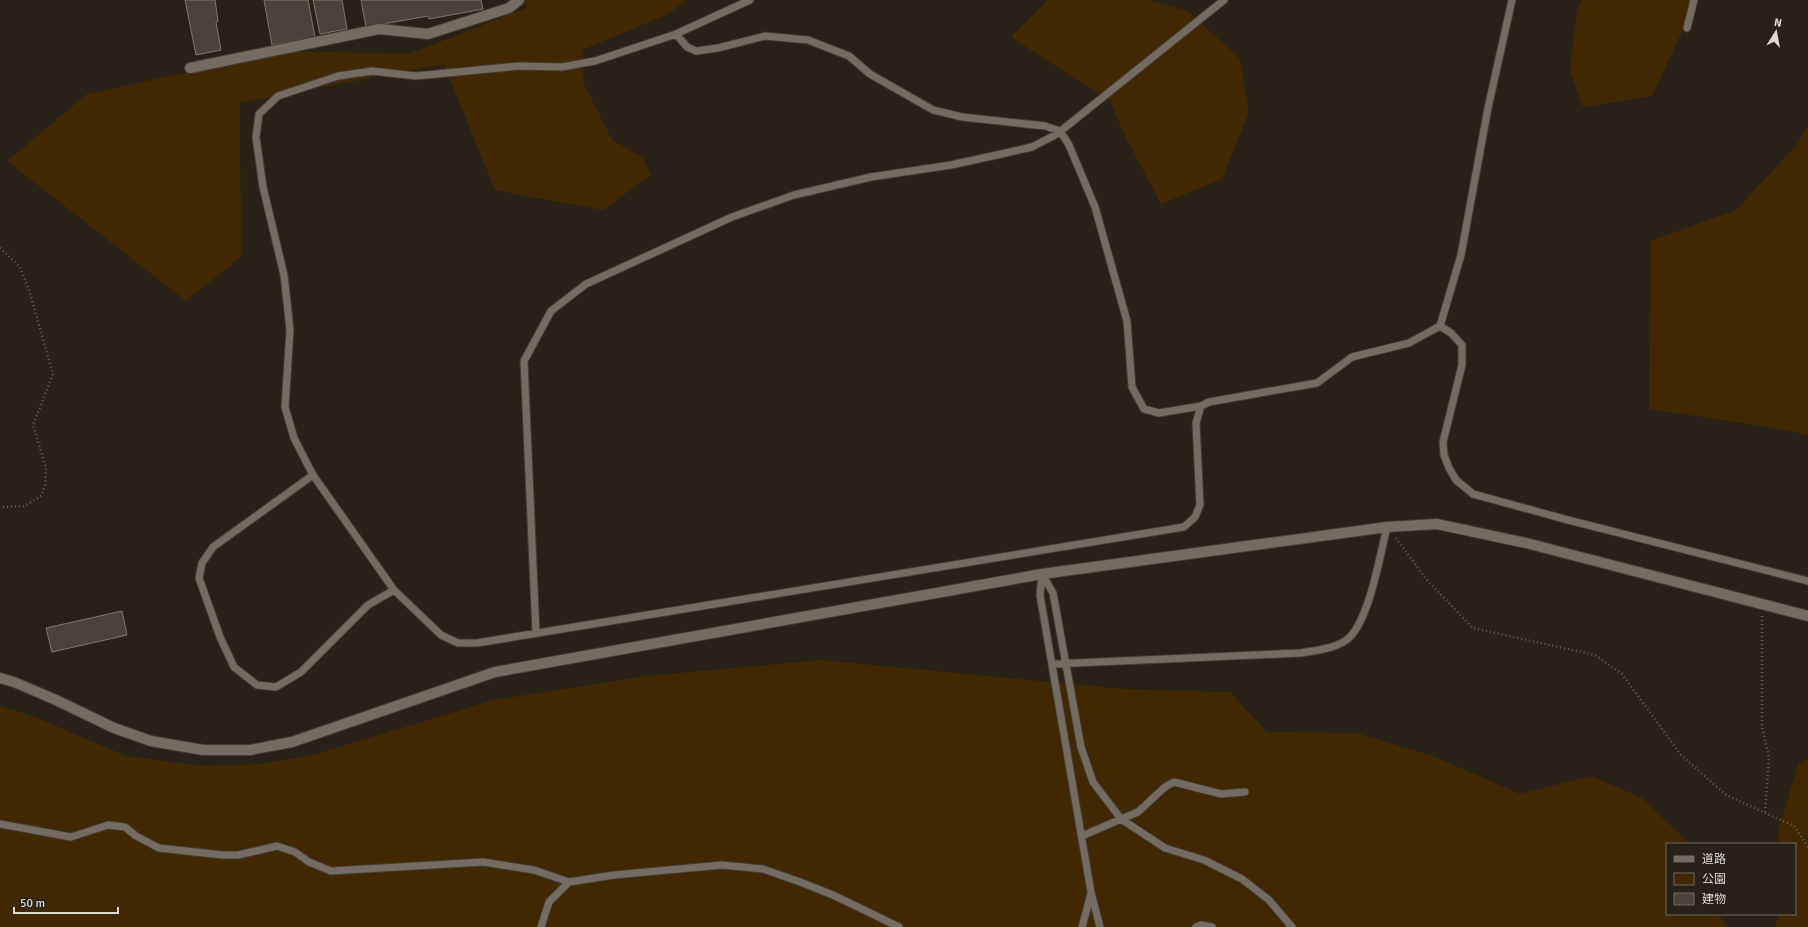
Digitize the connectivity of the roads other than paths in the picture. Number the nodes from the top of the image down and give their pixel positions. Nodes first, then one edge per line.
1 (519, 0) edge
2 (750, 0) edge
3 (1224, 0) edge
4 (1512, 0) edge
5 (1694, 0) edge
6 (1687, 28) dead end
7 (676, 34) junction
8 (190, 68) dead end
9 (1060, 131) junction
10 (1440, 326) junction
11 (1201, 406) junction
12 (313, 475) junction
13 (1387, 527) junction
14 (1042, 574) junction
15 (1808, 581) edge
16 (394, 590) junction
17 (1808, 616) edge
18 (536, 633) junction
19 (1053, 664) junction
20 (1067, 664) junction
21 (0, 678) edge
22 (1245, 792) dead end
23 (1121, 819) junction
24 (0, 824) edge
25 (1082, 836) junction
26 (569, 882) junction
27 (1091, 892) junction
28 (540, 927) edge
29 (899, 927) edge
30 (1082, 927) edge
31 (1100, 927) edge
32 (1196, 927) edge
33 (1212, 927) edge
34 (1292, 927) edge

1 - 8 street
2 - 7 lane
3 - 9 lane
4 - 10 lane
5 - 6 lane
7 - 9 lane
7 - 12 lane
9 - 11 lane
9 - 18 lane
10 - 11 lane
10 - 15 lane
11 - 18 lane
12 - 16 lane
12 - 16 lane
13 - 14 street
13 - 17 street
13 - 20 lane
14 - 19 lane
14 - 20 lane
14 - 21 street
16 - 18 lane
19 - 20 lane
19 - 25 lane
20 - 23 lane
22 - 23 lane
23 - 25 lane
23 - 34 lane
24 - 26 lane
25 - 27 lane
26 - 28 lane
26 - 29 lane
27 - 30 lane
27 - 31 lane
32 - 33 lane

